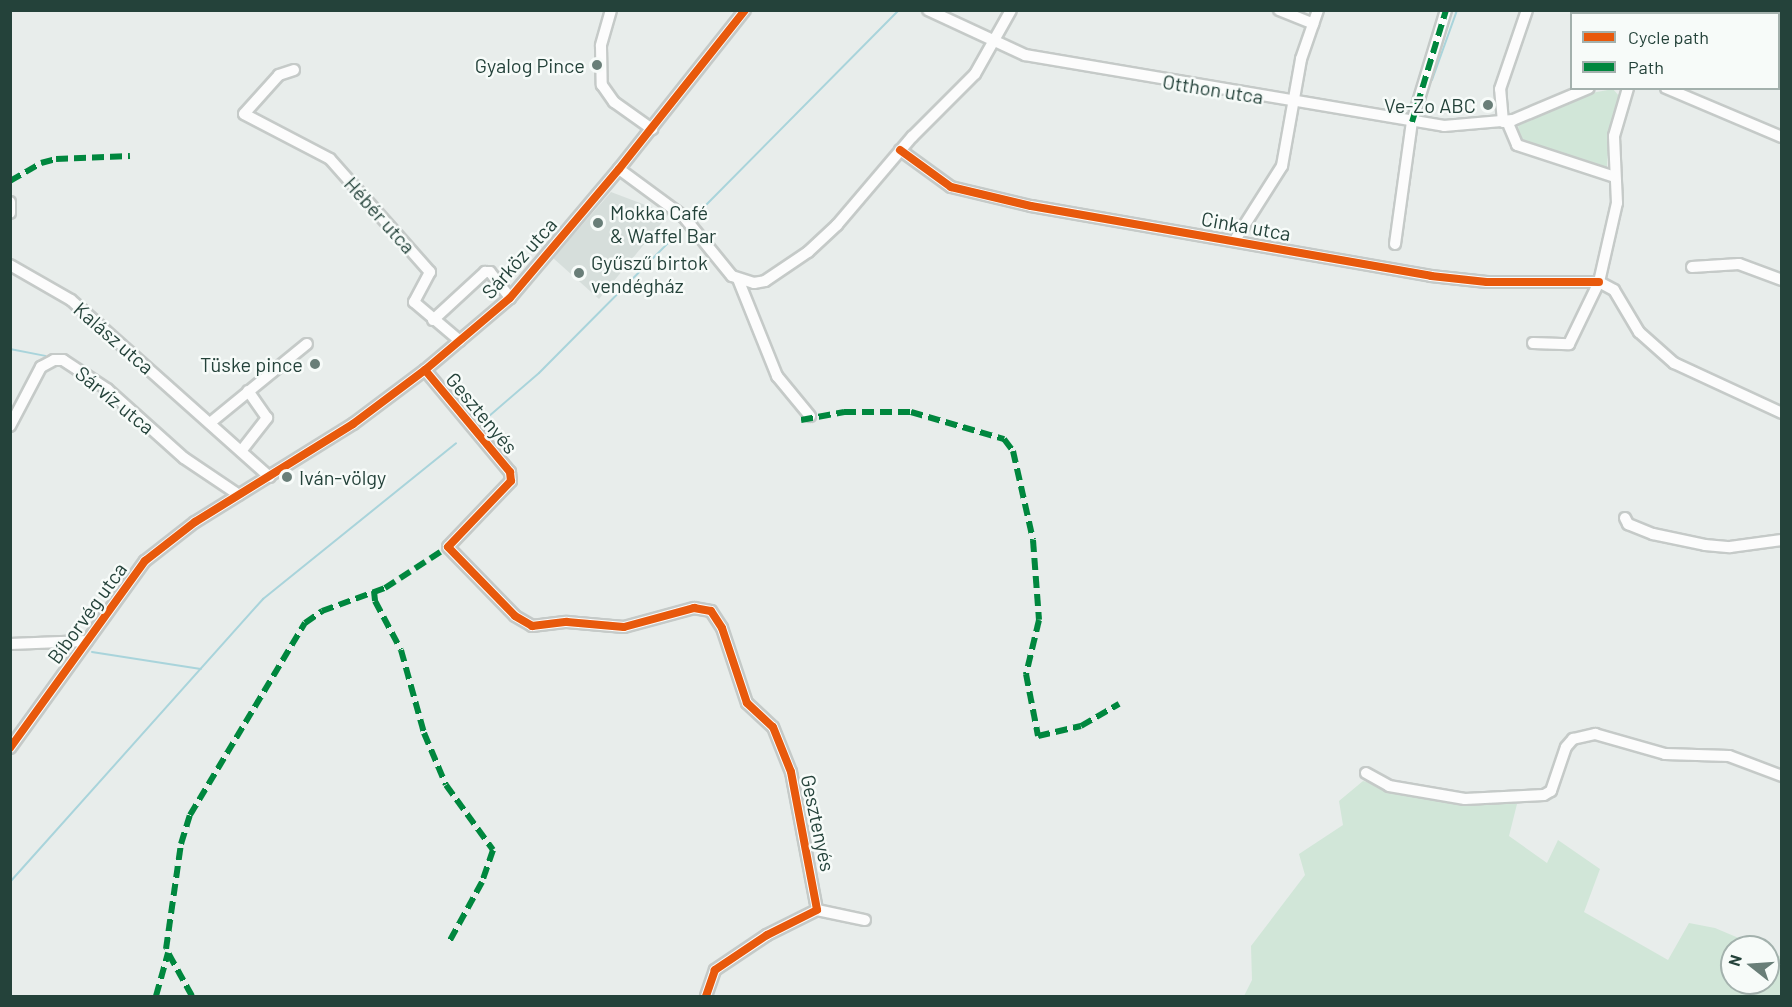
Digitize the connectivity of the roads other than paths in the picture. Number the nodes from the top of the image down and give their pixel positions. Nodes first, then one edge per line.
1 (611, 10) edge
2 (745, 10) edge
3 (928, 10) edge
4 (1011, 10) edge
5 (1279, 10) edge
6 (1318, 10) edge
7 (1446, 10) edge
8 (1527, 10) edge
9 (1313, 24) junction
10 (993, 42) junction
11 (294, 70) dead end
12 (1583, 90) edge
13 (1627, 90) edge
14 (1671, 90) edge
15 (1292, 102) junction
16 (1505, 121) junction
17 (1412, 122) junction
18 (652, 129) junction
19 (1782, 137) edge
20 (900, 150) junction
21 (619, 169) junction
22 (1615, 177) junction
23 (10, 202) edge
24 (10, 213) edge
25 (1235, 240) junction
26 (1395, 244) dead end
27 (10, 265) edge
28 (1692, 267) dead end
29 (738, 279) junction
30 (1782, 280) edge
31 (1599, 282) junction
32 (510, 298) junction
33 (433, 320) junction
34 (460, 341) junction
35 (1533, 343) dead end
36 (308, 344) dead end
37 (425, 370) junction
38 (248, 391) junction
39 (1782, 413) edge
40 (810, 416) dead end
41 (210, 423) junction
42 (10, 426) edge
43 (242, 450) junction
44 (270, 477) junction
45 (239, 495) junction
46 (1625, 518) dead end
47 (1782, 540) edge
48 (87, 641) junction
49 (10, 644) edge
50 (10, 748) edge
51 (1366, 773) dead end
52 (1782, 776) edge
53 (817, 910) junction
54 (865, 920) dead end
55 (706, 996) edge

1 - 18 street
2 - 18 street, Sárköz utca
3 - 10 street, Otthon utca
4 - 10 street
5 - 9 street
6 - 9 street
7 - 17 street
8 - 16 street
9 - 15 street
10 - 15 street, Otthon utca
10 - 20 street
11 - 33 street, Hébér utca
12 - 16 street, Otthon utca
13 - 22 street
14 - 19 street
15 - 17 street, Otthon utca
15 - 25 street
16 - 17 street, Otthon utca
16 - 22 street
17 - 26 street
18 - 21 street, Sárköz utca
20 - 25 street, Cinka utca
20 - 29 street
21 - 29 street
21 - 32 street, Sárköz utca
22 - 31 street
23 - 24 street
25 - 31 street, Cinka utca
27 - 41 street, Kalász utca
28 - 30 street
29 - 40 street
31 - 35 street
31 - 39 street
32 - 33 street
32 - 34 street, Sárköz utca
33 - 34 street, Hébér utca
34 - 37 street, Sárköz utca
36 - 38 street
37 - 44 street, Sárköz utca
37 - 53 street, Gesztenyés
38 - 41 street
38 - 43 street
41 - 43 street, Kalász utca
42 - 45 street, Sárvíz utca
43 - 44 street, Kalász utca
44 - 45 street, Bíborvég utca
45 - 48 street, Bíborvég utca
46 - 47 street
48 - 49 street
48 - 50 street, Bíborvég utca
51 - 52 street
53 - 54 street
53 - 55 street

